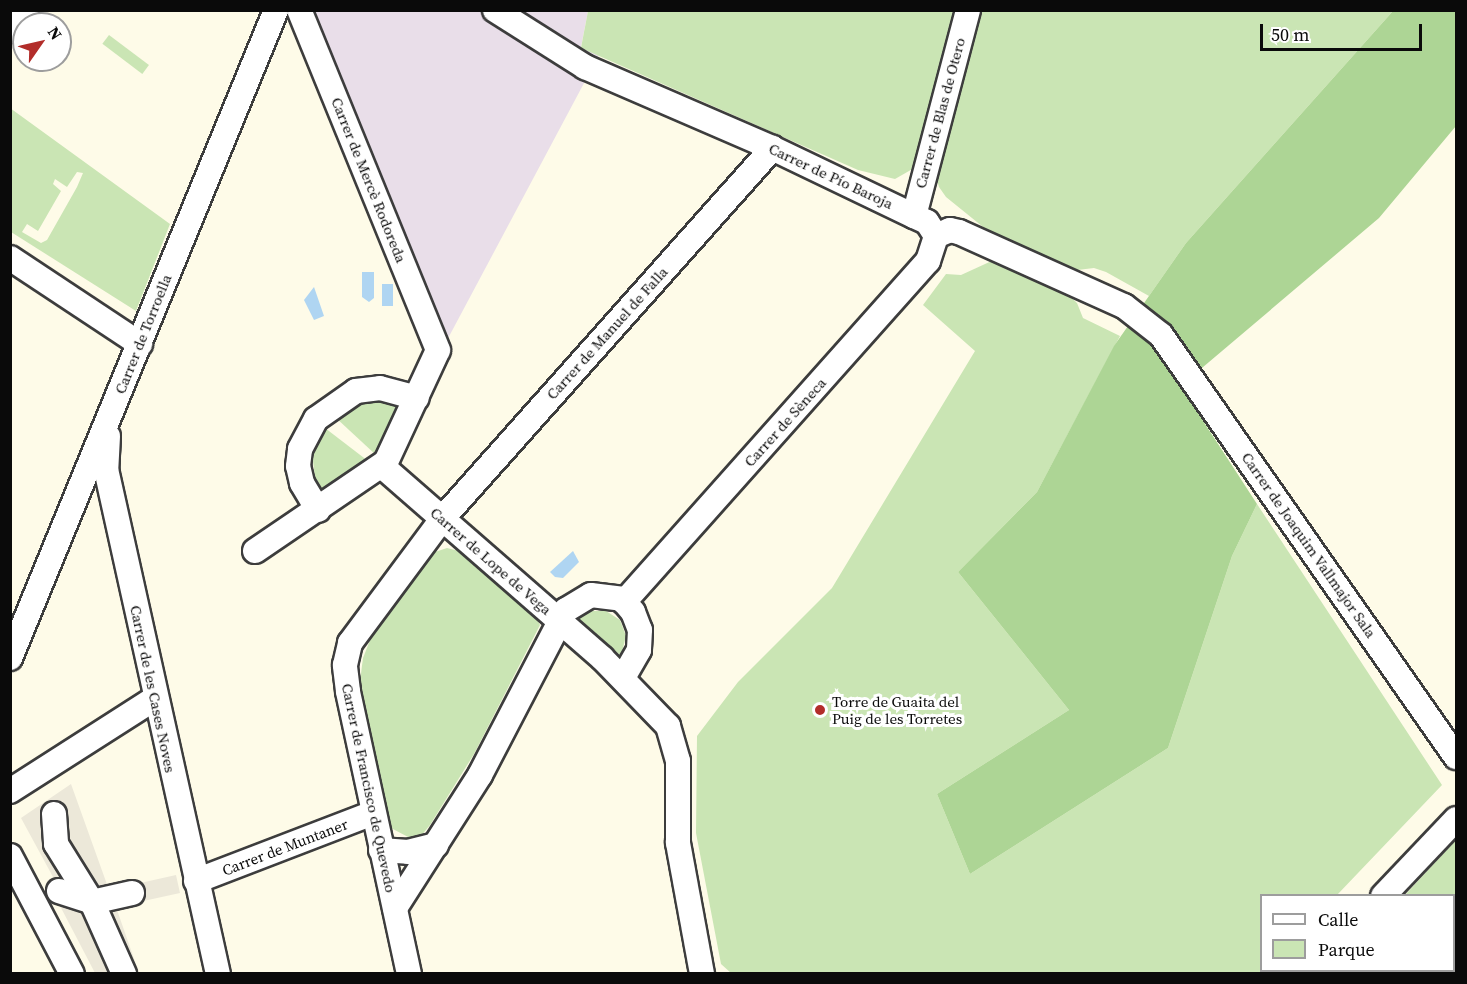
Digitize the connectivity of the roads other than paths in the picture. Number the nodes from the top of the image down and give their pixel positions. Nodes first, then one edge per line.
1 (26, 10) edge
2 (276, 10) edge
3 (299, 10) edge
4 (495, 10) edge
5 (968, 10) edge
6 (10, 30) edge
7 (772, 148) junction
8 (914, 216) junction
9 (936, 236) junction
10 (10, 258) edge
11 (140, 344) junction
12 (417, 398) junction
13 (115, 403) junction
14 (381, 466) junction
15 (318, 510) junction
16 (442, 519) junction
17 (255, 551) dead end
18 (624, 602) junction
19 (560, 621) junction
20 (10, 658) edge
21 (623, 678) junction
22 (154, 699) junction
23 (1456, 757) edge
24 (10, 791) edge
25 (373, 813) junction
26 (54, 814) dead end
27 (1456, 819) edge
28 (436, 845) junction
29 (381, 850) junction
30 (10, 856) edge
31 (196, 882) junction
32 (59, 891) dead end
33 (132, 893) dead end
34 (1385, 894) edge
35 (92, 902) junction
36 (394, 908) junction
37 (72, 974) edge
38 (124, 974) edge
39 (218, 974) edge
40 (408, 974) edge
41 (702, 974) edge

1 - 6 street
2 - 11 street, Carrer de Torroella
3 - 12 street, Carrer de Mercè Rodoreda
4 - 7 street, Carrer de Pío Baroja
5 - 8 street, Carrer de Blas de Otero
7 - 8 street, Carrer de Pío Baroja
7 - 16 street, Carrer de Manuel de Falla
8 - 9 street, Carrer de Pío Baroja
9 - 18 street, Carrer de Sèneca
9 - 23 street, Carrer de Joaquim Vallmajor Sala
10 - 11 street
11 - 13 street, Carrer de Torroella
12 - 14 street
12 - 15 street
13 - 20 street, Carrer de Torroella
13 - 22 street, Carrer de les Cases Noves
14 - 15 street
14 - 16 street, Carrer de Lope de Vega
15 - 17 street
16 - 19 street, Carrer de Lope de Vega
16 - 25 street, Carrer de Francisco de Quevedo
18 - 19 street, Carrer de Lope de Vega
18 - 21 street
19 - 21 street
19 - 28 street, Carrer de Francisco de Quevedo
21 - 41 street
22 - 24 street
22 - 31 street, Carrer de les Cases Noves
25 - 29 street, Carrer de Francisco de Quevedo
25 - 31 street, Carrer de Muntaner
26 - 35 street
27 - 34 street
28 - 29 street
28 - 36 street, Carrer de Francisco de Quevedo
29 - 36 street, Carrer de Francisco de Quevedo
30 - 37 street
31 - 39 street, Carrer de les Cases Noves
32 - 35 street
33 - 35 street
35 - 38 street
36 - 40 street, Carrer de Francisco de Quevedo

